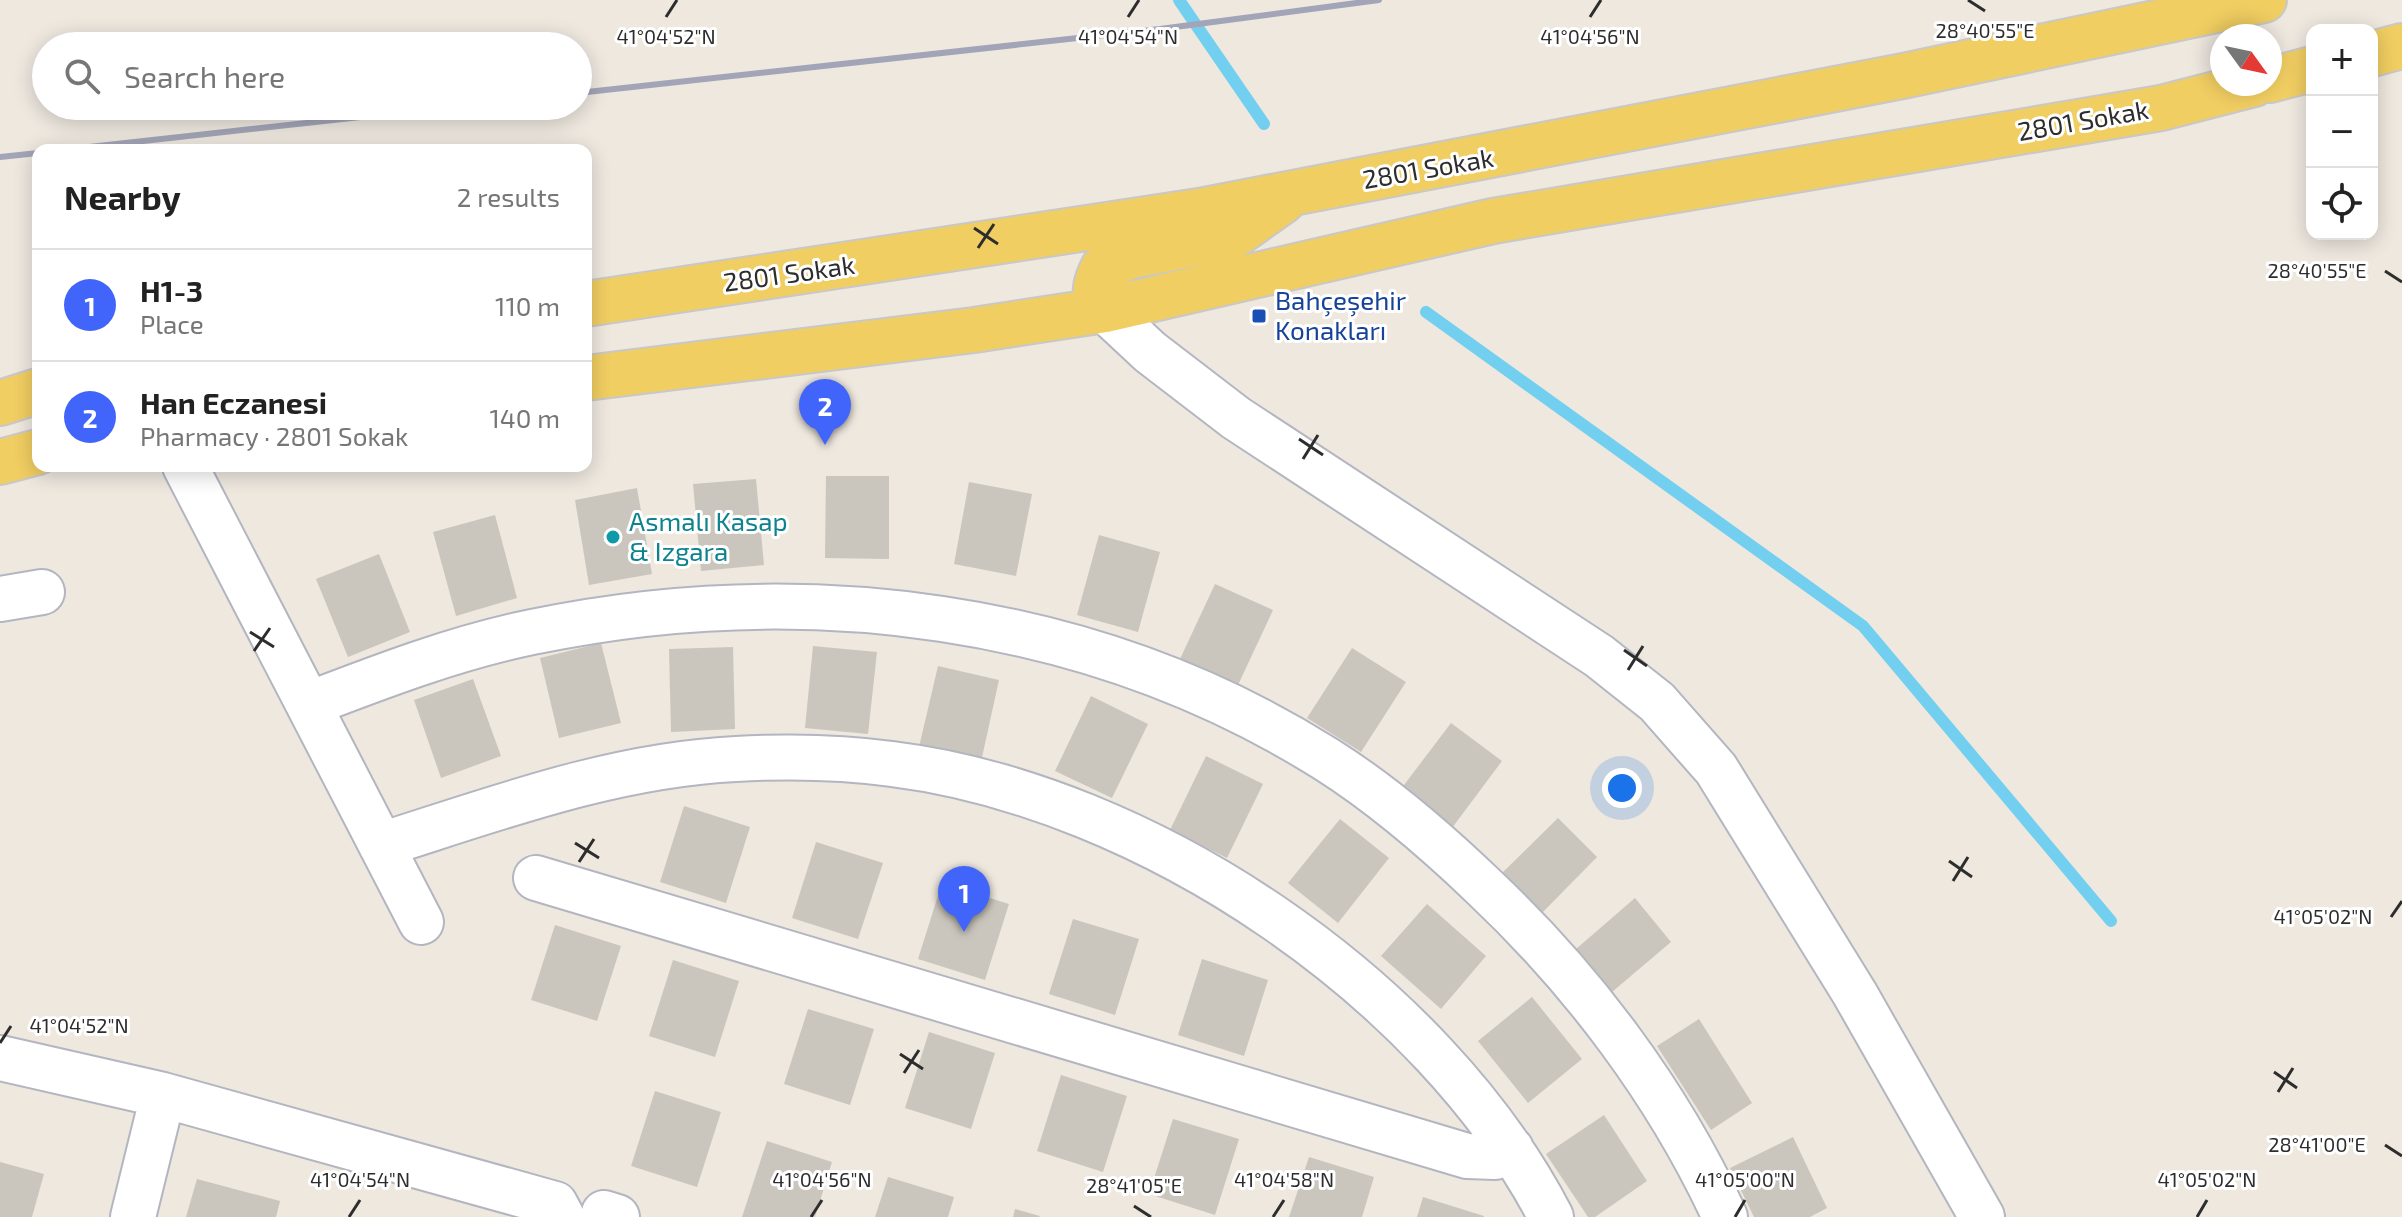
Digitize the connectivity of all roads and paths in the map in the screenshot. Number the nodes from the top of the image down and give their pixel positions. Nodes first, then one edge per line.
1 (2264, 0) edge
2 (2402, 46) edge
3 (2378, 52) edge
4 (2306, 71) edge
5 (2282, 77) edge
6 (2210, 95) edge
7 (1292, 195) junction
8 (592, 303) edge
9 (1105, 310) junction
10 (592, 377) edge
11 (32, 393) edge
12 (0, 403) edge
13 (32, 454) edge
14 (0, 462) edge
15 (188, 472) edge
16 (309, 704) junction
17 (381, 845) junction
18 (536, 878) dead end
19 (421, 922) dead end
20 (0, 1058) edge
21 (163, 1095) junction
22 (1511, 1149) junction
23 (594, 1216) edge
24 (133, 1217) edge
25 (1551, 1217) edge
26 (1725, 1217) edge
27 (1982, 1217) edge

1 - 7 main road, 2801 Sokak
2 - 3 main road
4 - 5 main road
6 - 9 main road, 2801 Sokak
7 - 8 main road, 2801 Sokak
7 - 9 main road
9 - 10 main road, 2801 Sokak
9 - 27 street
11 - 12 main road
13 - 14 main road
15 - 16 street
16 - 17 street
16 - 26 street
17 - 19 street
17 - 22 street
18 - 22 street
20 - 21 street
21 - 23 street
21 - 24 street
22 - 25 street

